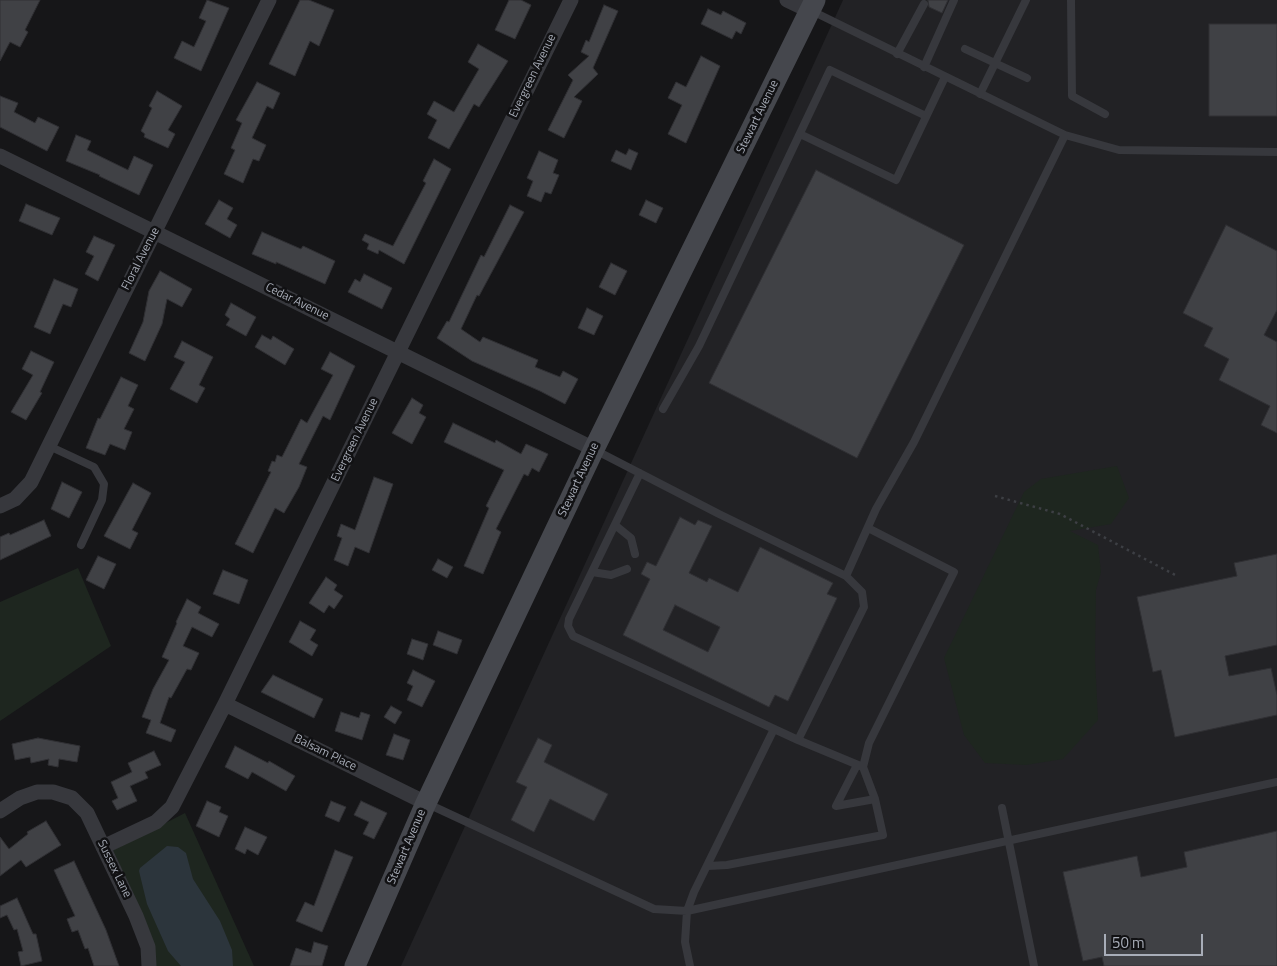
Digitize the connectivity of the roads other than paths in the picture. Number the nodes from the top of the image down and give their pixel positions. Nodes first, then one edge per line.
1 (269, 0) edge
2 (571, 0) edge
3 (788, 0) edge
4 (954, 0) edge
5 (1026, 0) edge
6 (1071, 0) edge
7 (924, 4) dead end
8 (813, 5) edge
9 (965, 48) dead end
10 (897, 54) junction
11 (995, 63) junction
12 (924, 67) junction
13 (945, 77) junction
14 (1027, 78) dead end
15 (980, 94) junction
16 (1105, 114) dead end
17 (926, 116) junction
18 (800, 134) junction
19 (1065, 135) junction
20 (1277, 152) edge
21 (0, 156) edge
22 (154, 232) junction
23 (398, 352) junction
24 (663, 410) dead end
25 (49, 446) junction
26 (594, 449) junction
27 (640, 473) junction
28 (0, 506) edge
29 (614, 525) junction
30 (868, 528) junction
31 (81, 545) dead end
32 (635, 554) dead end
33 (628, 569) dead end
34 (592, 572) junction
35 (846, 576) junction
36 (225, 704) junction
37 (774, 729) junction
38 (798, 740) junction
39 (860, 766) junction
40 (1277, 782) edge
41 (875, 799) junction
42 (426, 803) junction
43 (1002, 808) dead end
44 (0, 812) edge
45 (1008, 841) junction
46 (104, 847) junction
47 (708, 866) junction
48 (687, 911) junction
49 (149, 966) edge
50 (355, 966) edge
51 (690, 966) edge
52 (1034, 966) edge

1 - 22 street, Floral Avenue
2 - 23 street, Evergreen Avenue
3 - 8 street
4 - 12 lane
5 - 11 lane
6 - 16 lane
7 - 10 lane
8 - 10 lane
8 - 26 main road, Stewart Avenue
9 - 11 lane
10 - 12 lane
11 - 14 lane
11 - 15 lane
12 - 13 lane
13 - 15 lane
13 - 17 lane
15 - 19 lane
17 - 18 lane
17 - 18 lane
18 - 24 lane
19 - 20 lane
19 - 30 lane
21 - 22 street, Cedar Avenue
22 - 23 street, Cedar Avenue
22 - 25 street, Floral Avenue
23 - 26 street, Cedar Avenue
23 - 36 street, Evergreen Avenue
25 - 28 street, Floral Avenue
25 - 31 lane
26 - 27 lane
26 - 42 main road, Stewart Avenue
27 - 29 lane
27 - 35 lane
29 - 32 lane
29 - 34 lane
30 - 35 lane
30 - 39 lane
33 - 34 lane
34 - 37 lane
35 - 38 lane
36 - 42 street, Balsam Place
36 - 46 street, Evergreen Avenue
37 - 38 lane
37 - 47 lane
38 - 39 lane
39 - 41 lane
39 - 41 lane
40 - 45 lane
41 - 47 lane
42 - 48 lane
42 - 50 main road, Stewart Avenue
43 - 45 lane
44 - 46 street, Sussex Lane
45 - 48 lane
45 - 52 lane
46 - 49 street, Sussex Lane
47 - 48 lane
48 - 51 lane

